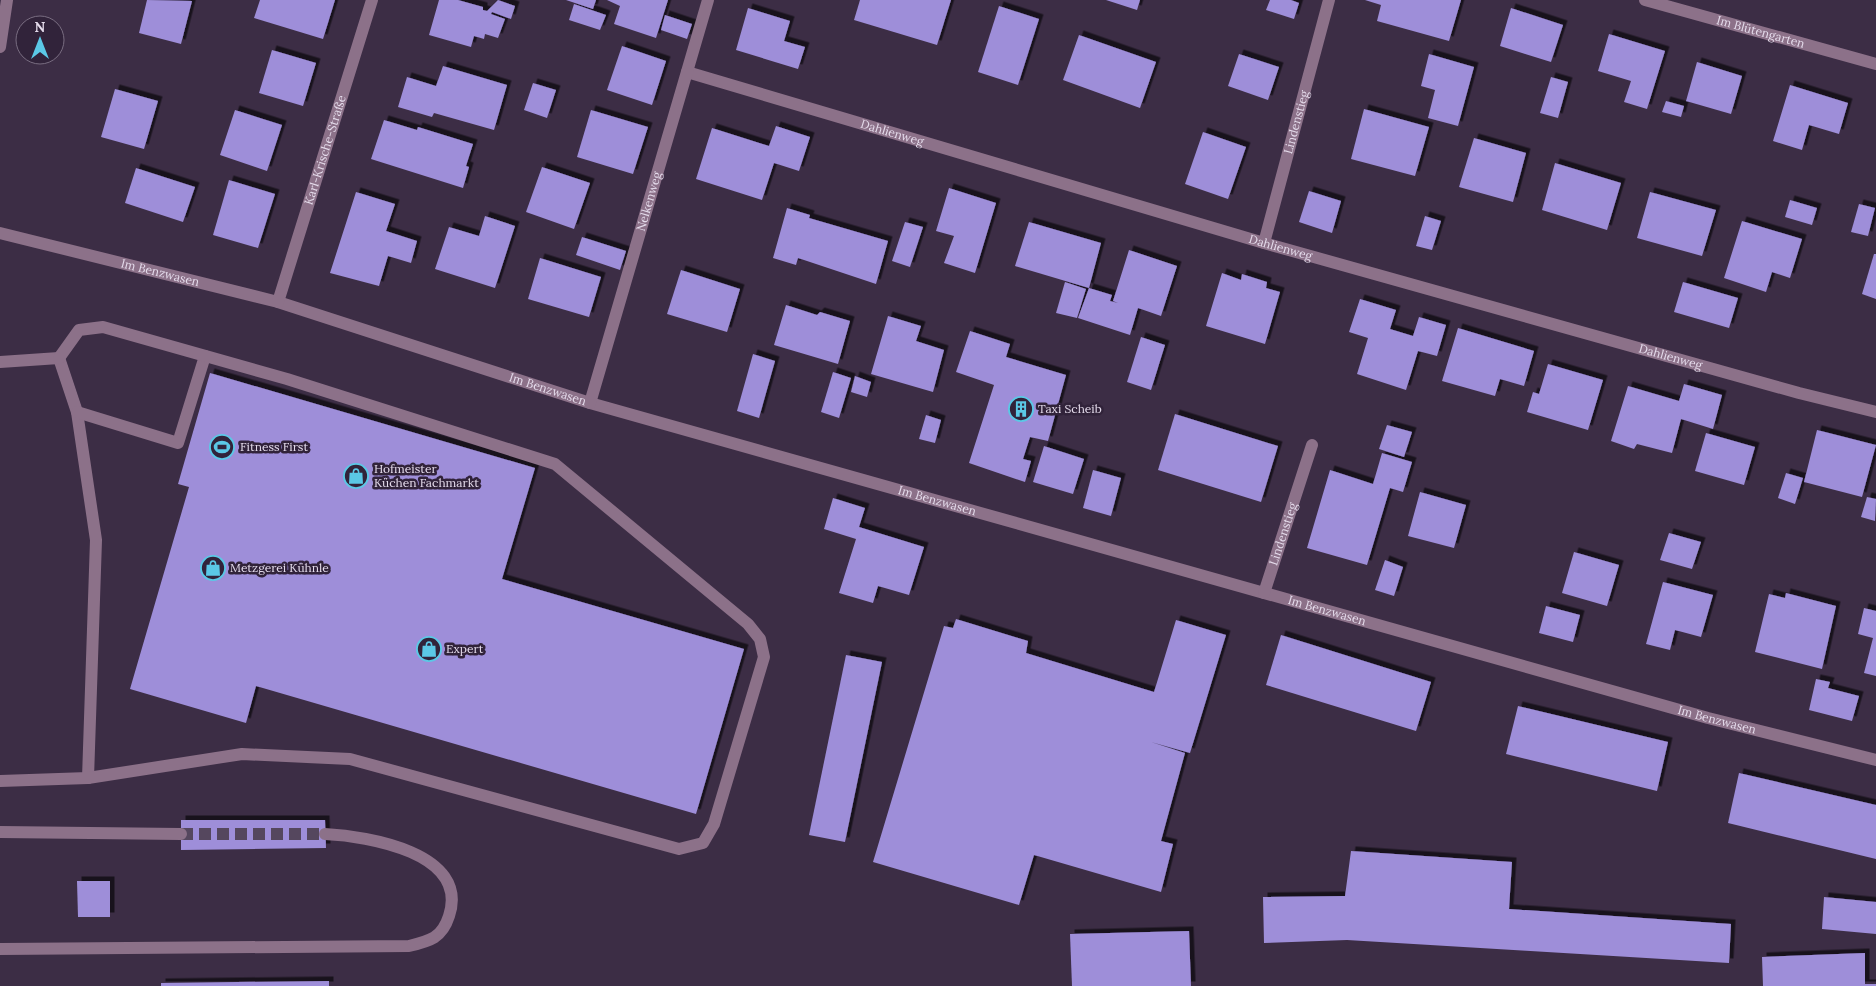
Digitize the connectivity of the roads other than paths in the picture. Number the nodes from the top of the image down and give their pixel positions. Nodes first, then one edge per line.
1 (7, 0) edge
2 (372, 0) edge
3 (708, 0) edge
4 (1329, 0) edge
5 (1646, 0) edge
6 (0, 47) edge
7 (1876, 64) edge
8 (687, 72) junction
9 (0, 233) edge
10 (1264, 243) junction
11 (278, 302) junction
12 (205, 356) junction
13 (59, 358) junction
14 (0, 362) edge
15 (590, 403) junction
16 (77, 412) junction
17 (1876, 412) edge
18 (1312, 445) dead end
19 (1264, 593) junction
20 (1876, 760) edge
21 (88, 778) junction
22 (0, 780) edge
23 (0, 832) edge
24 (181, 834) tunnel mouth
25 (325, 834) tunnel mouth
26 (0, 949) edge

1 - 6 street
2 - 11 street, Karl-Krische-Straße
3 - 8 street, Nelkenweg
4 - 10 street, Lindenstieg
5 - 7 street, Im Blütengarten
8 - 10 street, Dahlienweg
8 - 15 street, Nelkenweg
9 - 11 street, Im Benzwasen
10 - 17 street, Dahlienweg
11 - 15 street, Im Benzwasen
12 - 13 street
12 - 16 street
12 - 21 street
13 - 14 street
13 - 16 street
15 - 19 street, Im Benzwasen
16 - 21 street
18 - 19 street, Lindenstieg
19 - 20 street, Im Benzwasen
21 - 22 street
23 - 24 street
25 - 26 street

